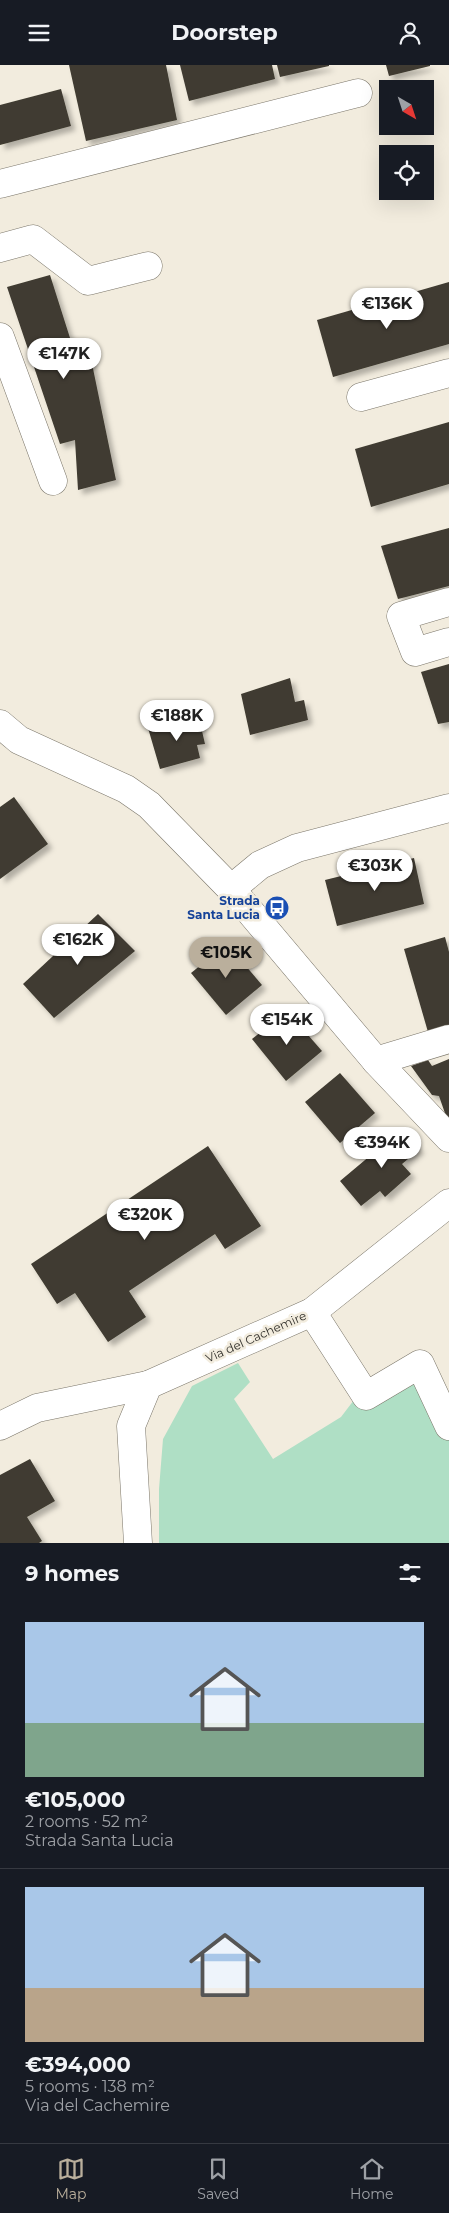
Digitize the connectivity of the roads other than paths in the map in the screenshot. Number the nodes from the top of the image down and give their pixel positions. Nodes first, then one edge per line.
1 (358, 93) dead end
2 (0, 184) edge
3 (0, 248) edge
4 (148, 266) dead end
5 (0, 337) edge
6 (449, 373) edge
7 (361, 397) dead end
8 (53, 481) dead end
9 (449, 602) edge
10 (449, 641) edge
11 (0, 724) edge
12 (449, 808) edge
13 (231, 889) junction
14 (449, 1039) edge
15 (376, 1061) junction
16 (449, 1139) edge
17 (449, 1203) edge
18 (312, 1312) junction
19 (148, 1385) junction
20 (0, 1426) edge
21 (449, 1426) edge
22 (138, 1543) edge

1 - 2 street
3 - 4 street
5 - 8 street
6 - 7 street
9 - 10 street
11 - 13 street
12 - 13 street
13 - 15 street
14 - 15 street
15 - 16 street
17 - 18 street, Via del Cachemire
18 - 19 street, Via del Cachemire
18 - 21 street
19 - 20 street, Via del Cachemire
19 - 22 street

